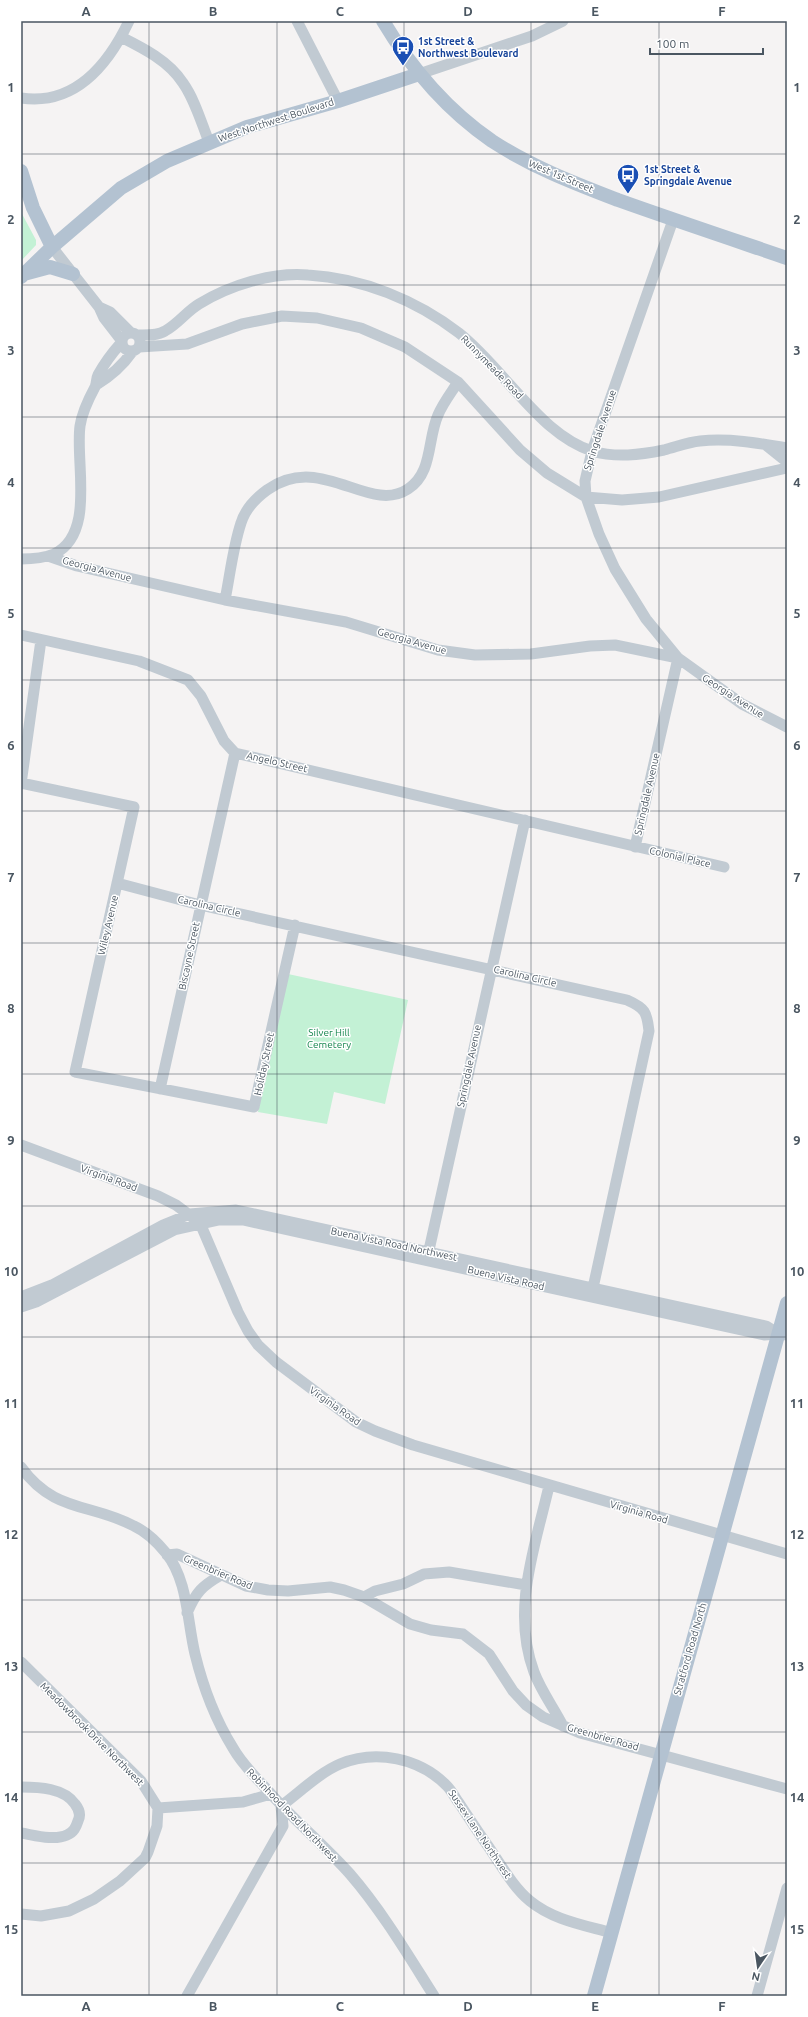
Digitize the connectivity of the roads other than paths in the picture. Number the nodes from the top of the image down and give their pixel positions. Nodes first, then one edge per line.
1 (129, 21) edge
2 (297, 21) edge
3 (383, 21) edge
4 (563, 21) edge
5 (121, 37) junction
6 (419, 74) junction
7 (21, 98) edge
8 (338, 100) junction
9 (209, 142) junction
10 (21, 171) edge
11 (673, 220) junction
12 (52, 246) junction
13 (787, 258) edge
14 (73, 274) junction
15 (22, 276) edge
16 (99, 307) junction
17 (177, 322) junction
18 (134, 334) junction
19 (121, 342) junction
20 (187, 344) junction
21 (135, 349) junction
22 (458, 382) junction
23 (96, 385) junction
24 (763, 444) junction
25 (787, 448) edge
26 (592, 450) junction
27 (787, 462) edge
28 (787, 468) edge
29 (586, 498) junction
30 (48, 556) junction
31 (21, 559) edge
32 (224, 600) junction
33 (21, 635) edge
34 (41, 640) junction
35 (678, 658) junction
36 (787, 727) edge
37 (235, 752) junction
38 (21, 783) edge
39 (525, 820) junction
40 (635, 847) junction
41 (724, 867) dead end
42 (118, 883) junction
43 (200, 905) junction
44 (295, 925) junction
45 (491, 968) junction
46 (160, 1089) junction
47 (21, 1145) edge
48 (190, 1214) junction
49 (200, 1223) junction
50 (428, 1256) junction
51 (592, 1292) junction
52 (21, 1297) edge
53 (787, 1303) edge
54 (21, 1307) edge
55 (783, 1335) edge
56 (21, 1467) edge
57 (549, 1486) junction
58 (722, 1536) junction
59 (787, 1554) edge
60 (167, 1555) junction
61 (222, 1575) junction
62 (526, 1585) junction
63 (364, 1597) junction
64 (187, 1613) junction
65 (21, 1662) edge
66 (563, 1726) junction
67 (661, 1754) junction
68 (21, 1787) edge
69 (787, 1789) edge
70 (271, 1794) junction
71 (281, 1806) junction
72 (158, 1808) junction
73 (21, 1833) edge
74 (787, 1888) edge
75 (21, 1914) edge
76 (612, 1933) junction
77 (187, 1996) edge
78 (434, 1996) edge
79 (594, 1996) edge
80 (757, 1996) edge

1 - 5 street
2 - 8 street
3 - 6 main road, West 1st Street
4 - 6 street, West Northwest Boulevard
5 - 7 street
5 - 9 street
6 - 8 main road, West Northwest Boulevard
6 - 11 main road, West 1st Street
8 - 9 main road, West Northwest Boulevard
9 - 12 main road, West Northwest Boulevard
10 - 12 main road
11 - 13 main road, West 1st Street
11 - 26 street, Springdale Avenue
12 - 14 street
12 - 15 main road, West Northwest Boulevard
14 - 15 main road
14 - 16 street
16 - 18 street
16 - 19 street
17 - 18 street, Runnymeade Road
17 - 20 street
17 - 26 street, Runnymeade Road
18 - 19 street
18 - 21 street
19 - 21 street
19 - 23 street
20 - 21 street
20 - 22 street
21 - 23 street
22 - 29 street
22 - 32 street
23 - 30 street
24 - 25 street, Runnymeade Road
24 - 26 street, Runnymeade Road
24 - 27 street
26 - 29 street, Springdale Avenue
28 - 29 street
29 - 35 street, Springdale Avenue
30 - 31 street
30 - 32 street, Georgia Avenue
32 - 35 street, Georgia Avenue
33 - 34 street, Angelo Street
34 - 37 street, Angelo Street
34 - 38 street
35 - 36 street, Georgia Avenue
35 - 40 street, Springdale Avenue
37 - 39 street, Angelo Street
37 - 43 street, Biscayne Street
38 - 42 street, Wiley Avenue
39 - 40 street, Springdale Avenue
39 - 45 street, Springdale Avenue
40 - 41 street, Colonial Place
42 - 43 street, Carolina Circle
42 - 46 street, Wiley Avenue
43 - 44 street, Carolina Circle
43 - 46 street, Biscayne Street
44 - 45 street, Carolina Circle
44 - 46 street, Holiday Street
45 - 50 street, Springdale Avenue
45 - 51 street, Carolina Circle
47 - 48 street, Virginia Road
48 - 49 street, Virginia Road
48 - 50 street, Buena Vista Road Northwest
48 - 52 street, Buena Vista Road Northwest
49 - 50 street, Buena Vista Road
49 - 54 street
49 - 57 street, Virginia Road
50 - 51 street, Buena Vista Road
51 - 55 street, Buena Vista Road
53 - 55 main road, Stratford Road North
55 - 58 main road, Stratford Road North
56 - 60 street, Robinhood Road Northwest
57 - 58 street, Virginia Road
57 - 62 street
58 - 59 street, Virginia Road
58 - 67 main road, Stratford Road North
60 - 61 street, Greenbrier Road
60 - 64 street, Robinhood Road Northwest
61 - 63 street, Greenbrier Road
61 - 64 street
62 - 63 street
62 - 66 street
63 - 66 street, Greenbrier Road
64 - 70 street, Robinhood Road Northwest
65 - 72 street, Meadowbrook Drive Northwest
66 - 67 street, Greenbrier Road
67 - 69 street, Greenbrier Road
67 - 76 main road, Stratford Road North
68 - 73 street
70 - 71 street, Robinhood Road Northwest
70 - 72 street
71 - 76 street, Sussex Lane Northwest
71 - 77 street
71 - 78 street, Robinhood Road Northwest
72 - 75 street
74 - 80 street
76 - 79 main road, Stratford Road North

